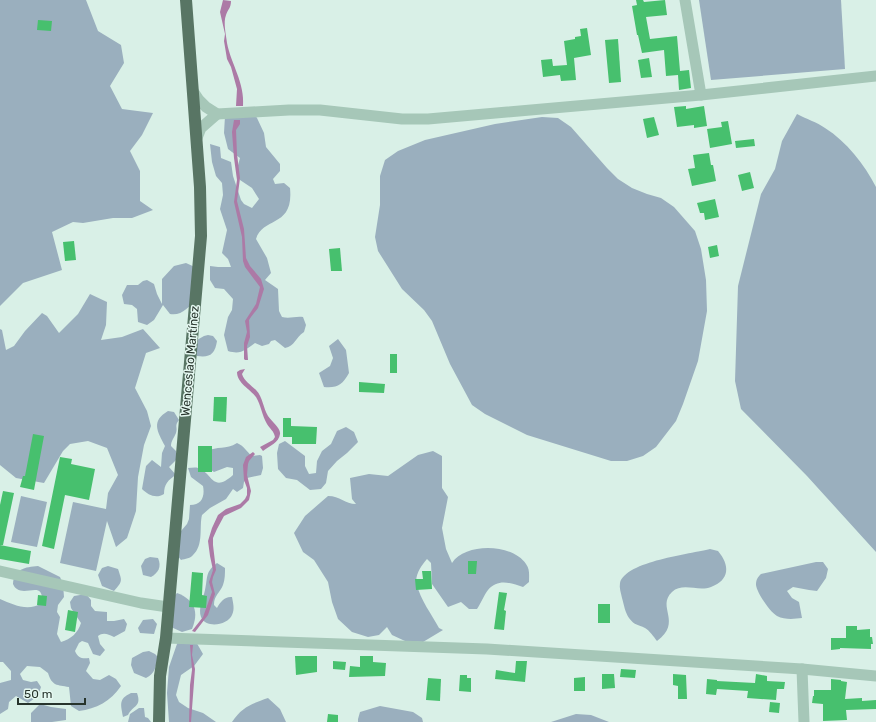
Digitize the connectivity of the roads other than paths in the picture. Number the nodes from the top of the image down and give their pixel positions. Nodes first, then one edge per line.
1 (186, 0) edge
2 (685, 0) edge
3 (876, 76) edge
4 (193, 91) junction
5 (701, 95) junction
6 (217, 114) junction
7 (196, 138) junction
8 (0, 571) edge
9 (168, 607) junction
10 (166, 638) junction
11 (802, 669) junction
12 (876, 676) edge
13 (159, 722) edge
14 (804, 722) edge

1 - 4 main road, Wenceslao Martínez
2 - 5 street
3 - 5 street
4 - 6 street
4 - 7 main road, Wenceslao Martínez
5 - 6 street
6 - 7 street
7 - 9 main road, Wenceslao Martínez
8 - 9 street
9 - 10 main road, Wenceslao Martínez
10 - 11 street
10 - 13 main road, Wenceslao Martínez
11 - 12 street
11 - 14 street

